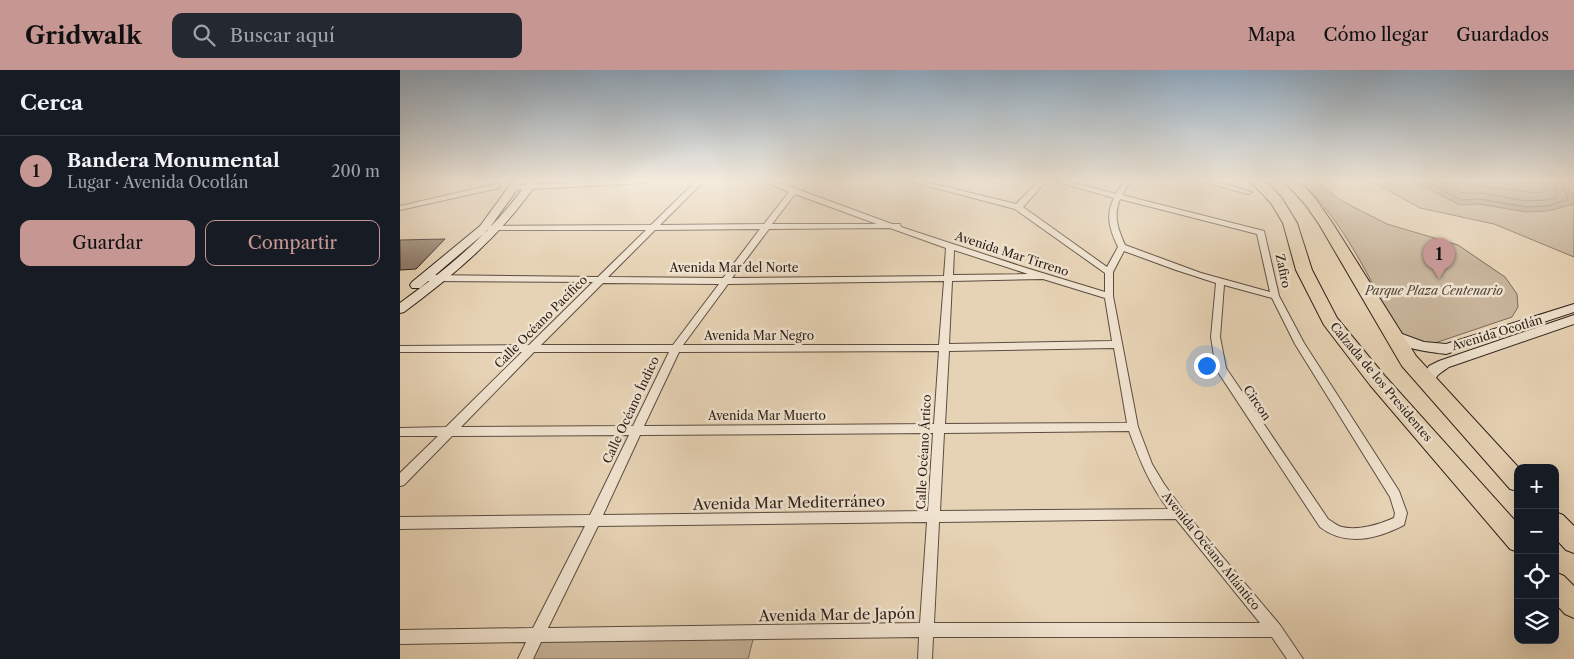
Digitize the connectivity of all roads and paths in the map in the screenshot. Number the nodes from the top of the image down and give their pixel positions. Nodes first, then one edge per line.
1 (499, 208) edge
2 (512, 208) edge
3 (672, 208) edge
4 (779, 208) edge
5 (845, 208) edge
6 (1021, 208) edge
7 (1113, 208) edge
8 (1165, 208) edge
9 (1281, 208) edge
10 (1288, 208) edge
11 (1315, 208) edge
12 (1290, 223) junction
13 (897, 226) junction
14 (765, 227) junction
15 (484, 228) junction
16 (497, 228) junction
17 (652, 228) junction
18 (950, 246) junction
19 (1122, 247) junction
20 (1109, 272) junction
21 (1042, 276) junction
22 (427, 278) junction
23 (442, 278) junction
24 (948, 279) junction
25 (600, 281) junction
26 (724, 281) junction
27 (1220, 282) junction
28 (1109, 296) junction
29 (1275, 296) junction
30 (400, 297) edge
31 (1574, 308) edge
32 (400, 309) edge
33 (1574, 319) edge
34 (1391, 334) junction
35 (1119, 344) junction
36 (531, 348) junction
37 (944, 348) junction
38 (400, 349) edge
39 (676, 349) junction
40 (1426, 382) junction
41 (1133, 427) junction
42 (939, 428) junction
43 (636, 430) junction
44 (400, 432) edge
45 (449, 432) junction
46 (1514, 478) edge
47 (400, 481) edge
48 (1179, 514) junction
49 (934, 517) junction
50 (1400, 520) joint
51 (594, 521) junction
52 (1508, 521) edge
53 (400, 523) edge
54 (1559, 526) edge
55 (1514, 533) edge
56 (1559, 542) edge
57 (1574, 542) edge
58 (1559, 588) edge
59 (1574, 605) edge
60 (927, 630) junction
61 (1275, 630) junction
62 (536, 634) junction
63 (400, 637) edge
64 (525, 659) edge
65 (926, 659) edge
66 (1296, 659) edge

1 - 15 main road
2 - 16 main road
3 - 17 street, Calle Océano Pacífico
4 - 14 street, Calle Océano Índico
5 - 13 street, Avenida Mar Tirreno
6 - 20 street
7 - 19 street
8 - 29 street, Zafiro
9 - 12 highway, Calzada de los Presidentes
10 - 12 highway
11 - 34 highway
12 - 52 highway, Calzada de los Presidentes
13 - 14 street
13 - 18 street, Avenida Mar Tirreno
14 - 17 street
14 - 26 street, Calle Océano Índico
15 - 16 street
15 - 22 main road
16 - 17 street
16 - 23 main road
17 - 25 street, Calle Océano Pacífico
18 - 21 street, Avenida Mar Tirreno
18 - 24 street, Calle Océano Ártico
19 - 20 street, Avenida Océano Atlántico
19 - 27 street
20 - 28 street, Avenida Océano Atlántico
21 - 24 street, Avenida Mar del Norte
21 - 28 street, Avenida Mar Tirreno
22 - 23 street, Avenida Mar del Norte
22 - 30 main road
23 - 25 street, Avenida Mar del Norte
23 - 32 main road
24 - 26 street, Avenida Mar del Norte
24 - 37 street, Calle Océano Ártico
25 - 26 street, Avenida Mar del Norte
25 - 36 street, Calle Océano Pacífico
26 - 39 street, Calle Océano Índico
27 - 29 street
27 - 50 street, Circon
28 - 35 street, Avenida Océano Atlántico
29 - 50 street, Zafiro
31 - 34 main road, Avenida Ocotlán
33 - 40 main road, Avenida Ocotlán
34 - 40 highway
35 - 37 street, Avenida Mar Negro
35 - 41 street, Avenida Océano Atlántico
36 - 38 street, Avenida Mar Negro
36 - 39 street, Avenida Mar Negro
36 - 45 street, Calle Océano Pacífico
37 - 39 street, Avenida Mar Negro
37 - 42 street, Calle Océano Ártico
39 - 43 street, Calle Océano Índico
40 - 46 highway
41 - 42 street, Avenida Mar Muerto
41 - 48 street, Avenida Océano Atlántico
42 - 43 street, Avenida Mar Muerto
42 - 49 street, Calle Océano Ártico
43 - 45 street, Avenida Mar Muerto
43 - 51 street, Calle Océano Índico
44 - 45 street, Avenida Mar Muerto
45 - 47 street, Calle Océano Pacífico
48 - 49 street, Avenida Mar Mediterráneo
48 - 61 street, Avenida Océano Atlántico
49 - 51 street, Avenida Mar Mediterráneo
49 - 60 street, Calle Océano Ártico
51 - 53 street, Avenida Mar Mediterráneo
51 - 62 street, Calle Océano Índico
52 - 55 highway, Calzada de los Presidentes
54 - 57 highway
56 - 57 highway
58 - 59 highway
60 - 61 street, Avenida Mar de Japón
60 - 62 street, Avenida Mar de Japón
60 - 65 street, Calle Océano Ártico
61 - 66 street, Avenida Océano Atlántico
62 - 63 street, Avenida Mar de Japón
62 - 64 street, Calle Océano Índico

